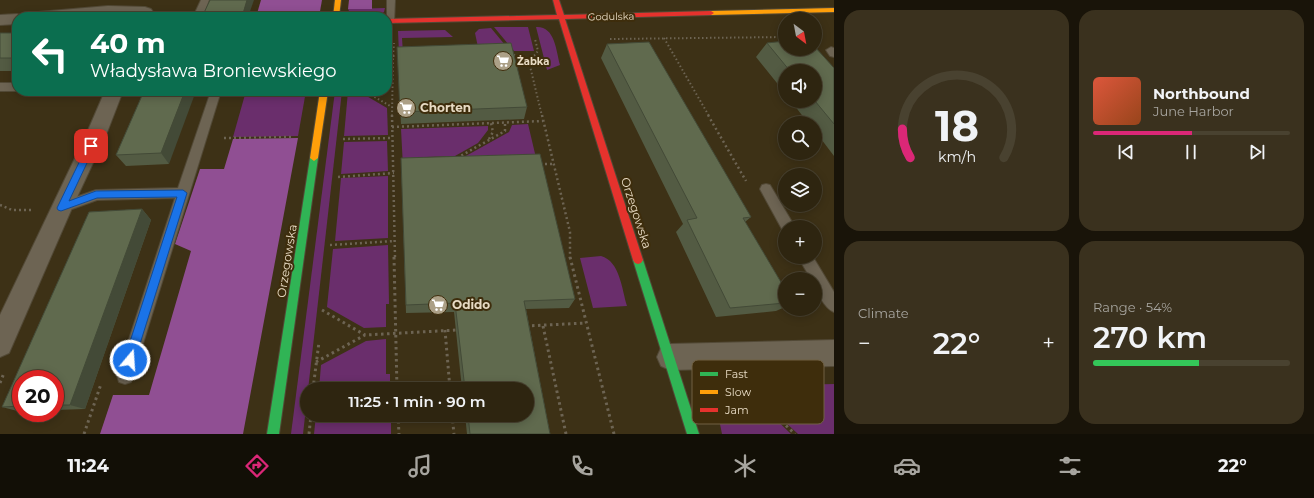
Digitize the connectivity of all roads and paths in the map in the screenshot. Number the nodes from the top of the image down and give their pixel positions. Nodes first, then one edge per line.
1 (205, 0) edge
2 (338, 0) edge
3 (391, 0) edge
4 (556, 0) edge
5 (147, 10) edge
6 (834, 10) edge
7 (96, 12) edge
8 (200, 12) edge
9 (337, 12) edge
10 (390, 12) edge
11 (561, 17) junction
12 (12, 19) edge
13 (0, 20) edge
14 (392, 21) edge
15 (778, 37) edge
16 (664, 38) junction
17 (602, 39) dead end
18 (394, 42) dead end
19 (507, 53) edge
20 (393, 56) junction
21 (406, 56) edge
22 (0, 87) edge
23 (12, 87) edge
24 (112, 96) edge
25 (214, 96) edge
26 (323, 96) edge
27 (373, 96) edge
28 (392, 107) junction
29 (543, 121) junction
30 (506, 122) junction
31 (492, 123) junction
32 (392, 127) junction
33 (292, 137) dead end
34 (200, 138) junction
35 (393, 138) junction
36 (340, 139) dead end
37 (489, 140) junction
38 (457, 159) edge
39 (539, 164) edge
40 (554, 164) junction
41 (394, 173) junction
42 (337, 177) dead end
43 (750, 188) dead end
44 (766, 189) dead end
45 (183, 193) junction
46 (61, 208) junction
47 (784, 220) edge
48 (395, 241) junction
49 (330, 245) dead end
50 (809, 264) edge
51 (834, 305) edge
52 (322, 310) dead end
53 (586, 324) junction
54 (543, 326) junction
55 (521, 327) edge
56 (445, 330) junction
57 (460, 330) edge
58 (396, 333) junction
59 (365, 335) junction
60 (0, 344) edge
61 (834, 353) edge
62 (670, 357) junction
63 (316, 362) dead end
64 (125, 376) dead end
65 (397, 382) edge
66 (449, 382) edge
67 (310, 422) edge
68 (398, 422) edge
69 (453, 422) edge
70 (783, 424) edge
71 (273, 434) edge
72 (309, 434) edge
73 (399, 434) edge
74 (454, 434) edge
75 (566, 434) edge
76 (614, 434) edge
77 (693, 434) edge
78 (795, 434) edge

1 - 8 lane
2 - 9 street
3 - 10 lane
4 - 11 street, Orzegowska
5 - 7 street
6 - 11 street, Godulska
11 - 14 street, Godulska
11 - 62 street, Orzegowska
12 - 13 street
15 - 16 path
16 - 17 path
16 - 43 path
18 - 20 path
19 - 29 path
20 - 21 path
20 - 28 path
22 - 23 lane
24 - 46 street
25 - 34 lane
26 - 71 street, Orzegowska
27 - 28 path
28 - 32 path
29 - 30 path
29 - 40 path
30 - 31 path
30 - 37 path
31 - 32 path
31 - 37 path
32 - 35 path
33 - 34 path
34 - 45 lane
35 - 36 path
35 - 41 path
37 - 38 path
39 - 40 path
40 - 53 path
41 - 42 path
41 - 48 path
44 - 47 lane
45 - 46 lane
45 - 64 lane
46 - 60 street
48 - 49 path
48 - 58 path
50 - 51 lane
52 - 59 path
53 - 54 path
53 - 76 path
54 - 55 path
54 - 75 path
56 - 57 path
56 - 58 path
56 - 66 path
58 - 59 path
58 - 65 path
59 - 63 path
61 - 62 street
62 - 77 street, Orzegowska
67 - 72 path
68 - 73 path
69 - 74 path
70 - 78 path

